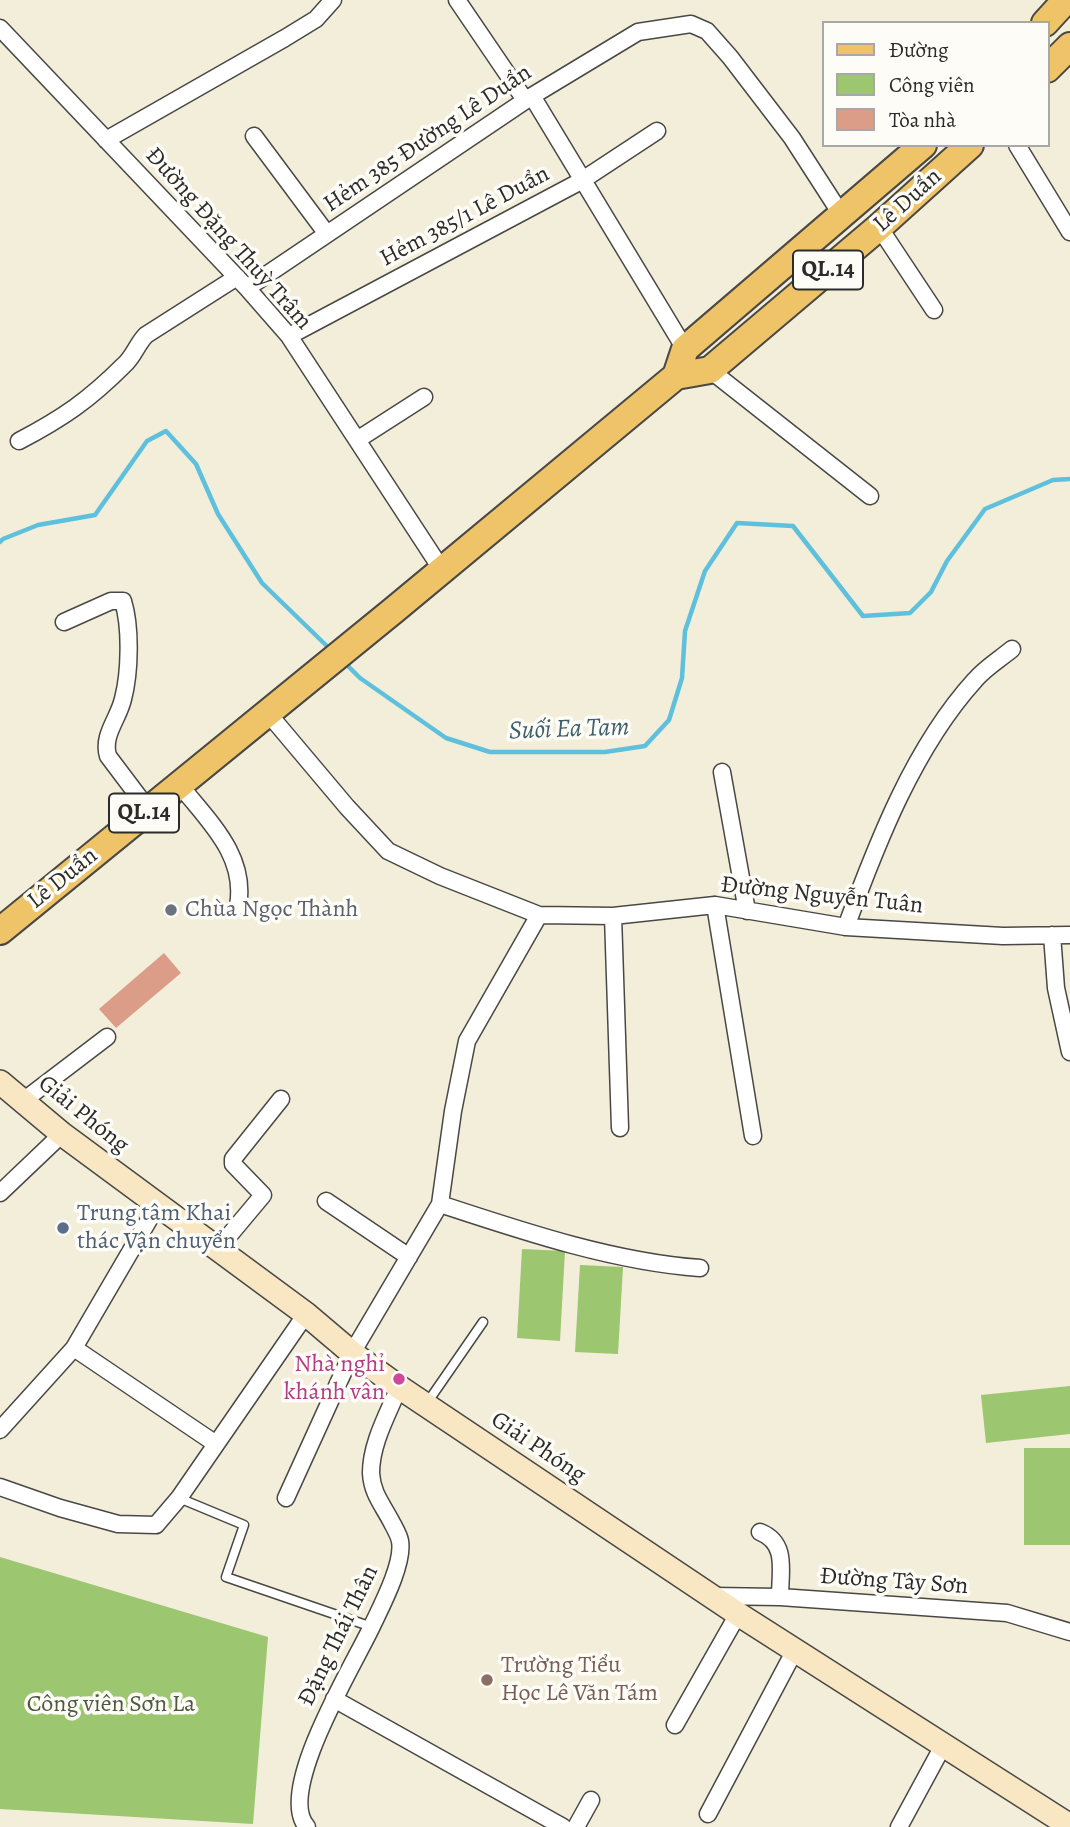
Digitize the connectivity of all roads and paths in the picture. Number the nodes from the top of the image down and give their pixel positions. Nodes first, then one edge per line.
1 (333, 0) edge
2 (457, 0) edge
3 (1066, 0) edge
4 (1047, 21) edge
5 (0, 28) edge
6 (1070, 46) edge
7 (1049, 67) edge
8 (528, 98) junction
9 (657, 131) dead end
10 (254, 136) dead end
11 (106, 140) junction
12 (921, 147) edge
13 (968, 147) edge
14 (1018, 147) edge
15 (581, 181) junction
16 (841, 214) junction
17 (879, 227) junction
18 (1070, 232) edge
19 (327, 234) junction
20 (242, 282) junction
21 (934, 310) dead end
22 (289, 336) junction
23 (685, 349) junction
24 (710, 370) junction
25 (676, 376) junction
26 (424, 397) dead end
27 (357, 440) junction
28 (19, 441) dead end
29 (870, 496) dead end
30 (442, 570) junction
31 (64, 622) dead end
32 (1012, 649) dead end
33 (267, 712) junction
34 (722, 772) dead end
35 (179, 784) junction
36 (148, 809) junction
37 (715, 905) junction
38 (238, 906) dead end
39 (747, 911) junction
40 (539, 915) junction
41 (613, 916) junction
42 (846, 927) junction
43 (0, 931) edge
44 (1052, 935) junction
45 (1070, 935) edge
46 (107, 1037) dead end
47 (1070, 1052) edge
48 (0, 1082) edge
49 (281, 1099) dead end
50 (23, 1101) junction
51 (620, 1128) dead end
52 (62, 1134) junction
53 (753, 1136) dead end
54 (0, 1193) edge
55 (327, 1201) dead end
56 (440, 1204) junction
57 (157, 1206) junction
58 (217, 1250) junction
59 (409, 1256) junction
60 (700, 1268) dead end
61 (306, 1314) junction
62 (483, 1322) dead end
63 (74, 1348) junction
64 (352, 1353) junction
65 (399, 1387) junction
66 (426, 1405) junction
67 (0, 1430) edge
68 (216, 1444) junction
69 (0, 1487) edge
70 (179, 1497) junction
71 (286, 1498) dead end
72 (760, 1532) dead end
73 (712, 1596) junction
74 (780, 1597) junction
75 (738, 1614) junction
76 (372, 1627) junction
77 (1070, 1632) edge
78 (795, 1650) junction
79 (334, 1699) junction
80 (676, 1725) dead end
81 (944, 1744) junction
82 (591, 1800) dead end
83 (708, 1814) dead end
84 (1070, 1826) edge
85 (307, 1827) edge
86 (563, 1827) edge
87 (576, 1827) edge
88 (899, 1827) edge

1 - 11 street
2 - 8 street
3 - 4 main road
5 - 11 street, Đường Đặng Thuỳ Trâm
6 - 7 main road
8 - 15 street
8 - 16 street, Hẻm 385 Đường Lê Duẩn
8 - 19 street, Hẻm 385 Đường Lê Duẩn
9 - 15 street, Hẻm 385/1 Lê Duẩn
10 - 19 street
11 - 20 street, Đường Đặng Thuỳ Trâm
12 - 16 main road, Lê Duẩn / QL.14
13 - 17 main road, Lê Duẩn / QL.14
14 - 18 street
15 - 22 street, Hẻm 385/1 Lê Duẩn
15 - 23 street
16 - 23 main road, Lê Duẩn / QL.14
17 - 21 street
17 - 24 main road, Lê Duẩn / QL.14
19 - 20 street, Hẻm 385 Đường Lê Duẩn
20 - 22 street, Đường Đặng Thuỳ Trâm
20 - 28 street, Hẻm 385 Đường Lê Duẩn
22 - 27 street, Đường Đặng Thuỳ Trâm
23 - 25 main road
24 - 25 main road, QL.14
24 - 29 street
25 - 30 main road, QL.14
26 - 27 street
27 - 30 street, Đường Đặng Thuỳ Trâm
30 - 33 main road, Lê Duẩn / QL.14
31 - 36 street
32 - 42 street
33 - 35 main road, Lê Duẩn / QL.14
33 - 40 street, Đường Nguyễn Tuân
34 - 39 street
35 - 36 main road, Lê Duẩn / QL.14
35 - 38 street
36 - 43 main road, Lê Duẩn / QL.14
37 - 39 street, Đường Nguyễn Tuân
37 - 41 street, Đường Nguyễn Tuân
37 - 53 street
39 - 42 street, Đường Nguyễn Tuân
40 - 41 street, Đường Nguyễn Tuân
40 - 56 street
41 - 51 street
42 - 44 street, Đường Nguyễn Tuân
44 - 45 street, Đường Nguyễn Tuân
44 - 47 street
46 - 50 street
48 - 50 street, Giải Phóng
49 - 58 street
50 - 52 street, Giải Phóng
52 - 54 street
52 - 57 street, Giải Phóng
55 - 59 street
56 - 59 street
56 - 60 street
57 - 58 street, Giải Phóng
57 - 63 street
58 - 61 street, Giải Phóng
59 - 64 street
61 - 64 street, Giải Phóng
61 - 68 street
62 - 66 lane
63 - 67 street
63 - 68 street
64 - 65 street, Giải Phóng
64 - 71 street
65 - 66 street, Giải Phóng
65 - 76 street, Đặng Thái Thân
66 - 73 street, Giải Phóng
68 - 70 street
69 - 70 street
70 - 76 lane
72 - 74 street
73 - 74 street, Đường Tây Sơn
73 - 75 street, Giải Phóng
74 - 77 street, Đường Tây Sơn
75 - 78 street, Giải Phóng
75 - 80 street
76 - 79 street, Đặng Thái Thân
78 - 81 street, Giải Phóng
78 - 83 street
79 - 85 street, Đặng Thái Thân
79 - 86 street
81 - 84 street, Giải Phóng
81 - 88 street
82 - 87 street

